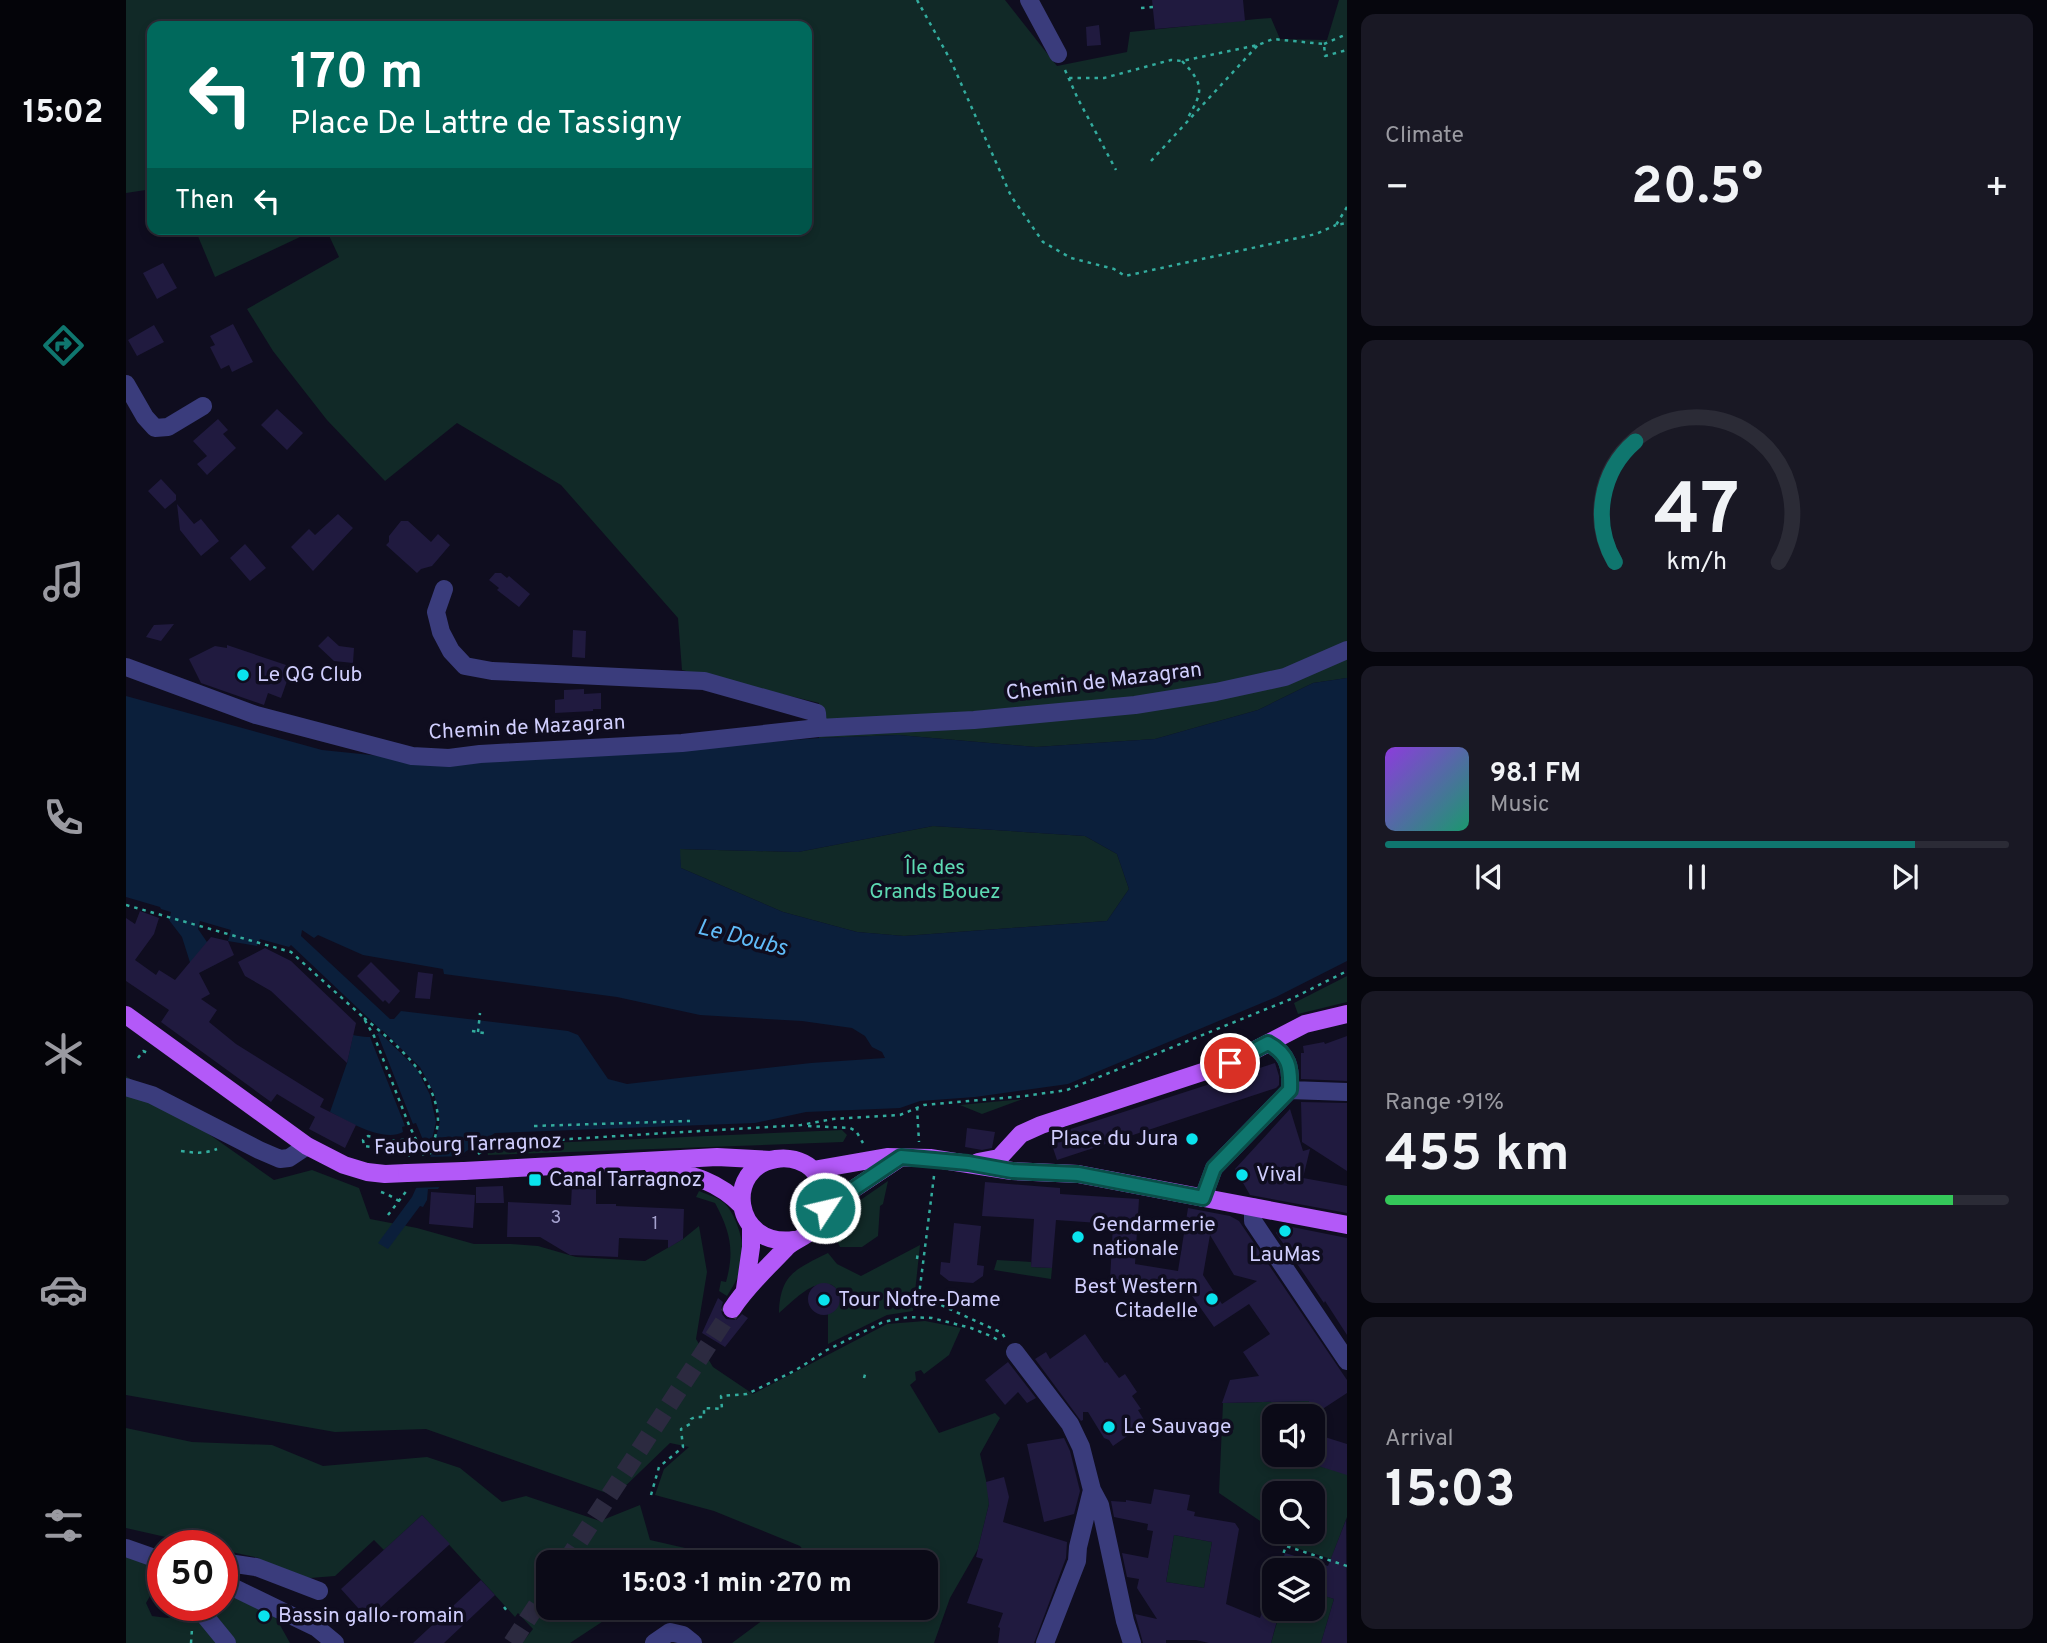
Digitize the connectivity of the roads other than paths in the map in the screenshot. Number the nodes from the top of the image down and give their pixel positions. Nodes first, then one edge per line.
1 (1030, 0) edge
2 (1058, 54) dead end
3 (126, 384) edge
4 (203, 406) dead end
5 (444, 589) dead end
6 (1347, 650) edge
7 (126, 667) edge
8 (818, 728) junction
9 (1347, 1014) edge
10 (126, 1015) edge
11 (1268, 1043) junction
12 (126, 1087) edge
13 (1290, 1090) junction
14 (1347, 1092) edge
15 (307, 1146) junction
16 (901, 1157) junction
17 (771, 1160) junction
18 (636, 1161) junction
19 (968, 1163) junction
20 (813, 1170) junction
21 (1203, 1198) junction
22 (742, 1206) junction
23 (1253, 1207) junction
24 (825, 1208) junction
25 (1347, 1225) edge
26 (751, 1227) junction
27 (794, 1240) junction
28 (745, 1290) junction
29 (732, 1309) tunnel mouth
30 (1015, 1352) road end
31 (1347, 1361) edge
32 (1092, 1490) junction
33 (126, 1548) edge
34 (147, 1555) edge
35 (238, 1564) edge
36 (238, 1590) edge
37 (319, 1591) dead end
38 (209, 1621) edge
39 (227, 1643) edge
40 (335, 1643) edge
41 (654, 1643) edge
42 (693, 1643) edge
43 (1045, 1643) edge
44 (1132, 1643) edge

1 - 2 street
3 - 4 street
5 - 8 street
6 - 8 street, Chemin de Mazagran
7 - 8 street, Chemin de Mazagran
9 - 11 main road
10 - 15 main road, Faubourg Tarragnoz
11 - 13 street
11 - 19 main road
12 - 15 street
13 - 14 street
13 - 21 street
15 - 18 main road, Faubourg Tarragnoz, bridge
16 - 19 main road
16 - 20 main road
16 - 24 main road
17 - 18 main road, Faubourg Tarragnoz
17 - 20 main road
17 - 22 main road
18 - 22 main road, Faubourg Tarragnoz
19 - 21 main road
20 - 24 main road
21 - 23 main road
22 - 26 main road
23 - 25 main road
23 - 31 street
24 - 27 main road
26 - 27 main road
26 - 28 main road
27 - 28 main road
28 - 29 main road
30 - 32 street
32 - 43 street
32 - 44 street
33 - 34 street
35 - 37 street
36 - 40 street
38 - 39 street
41 - 42 street

